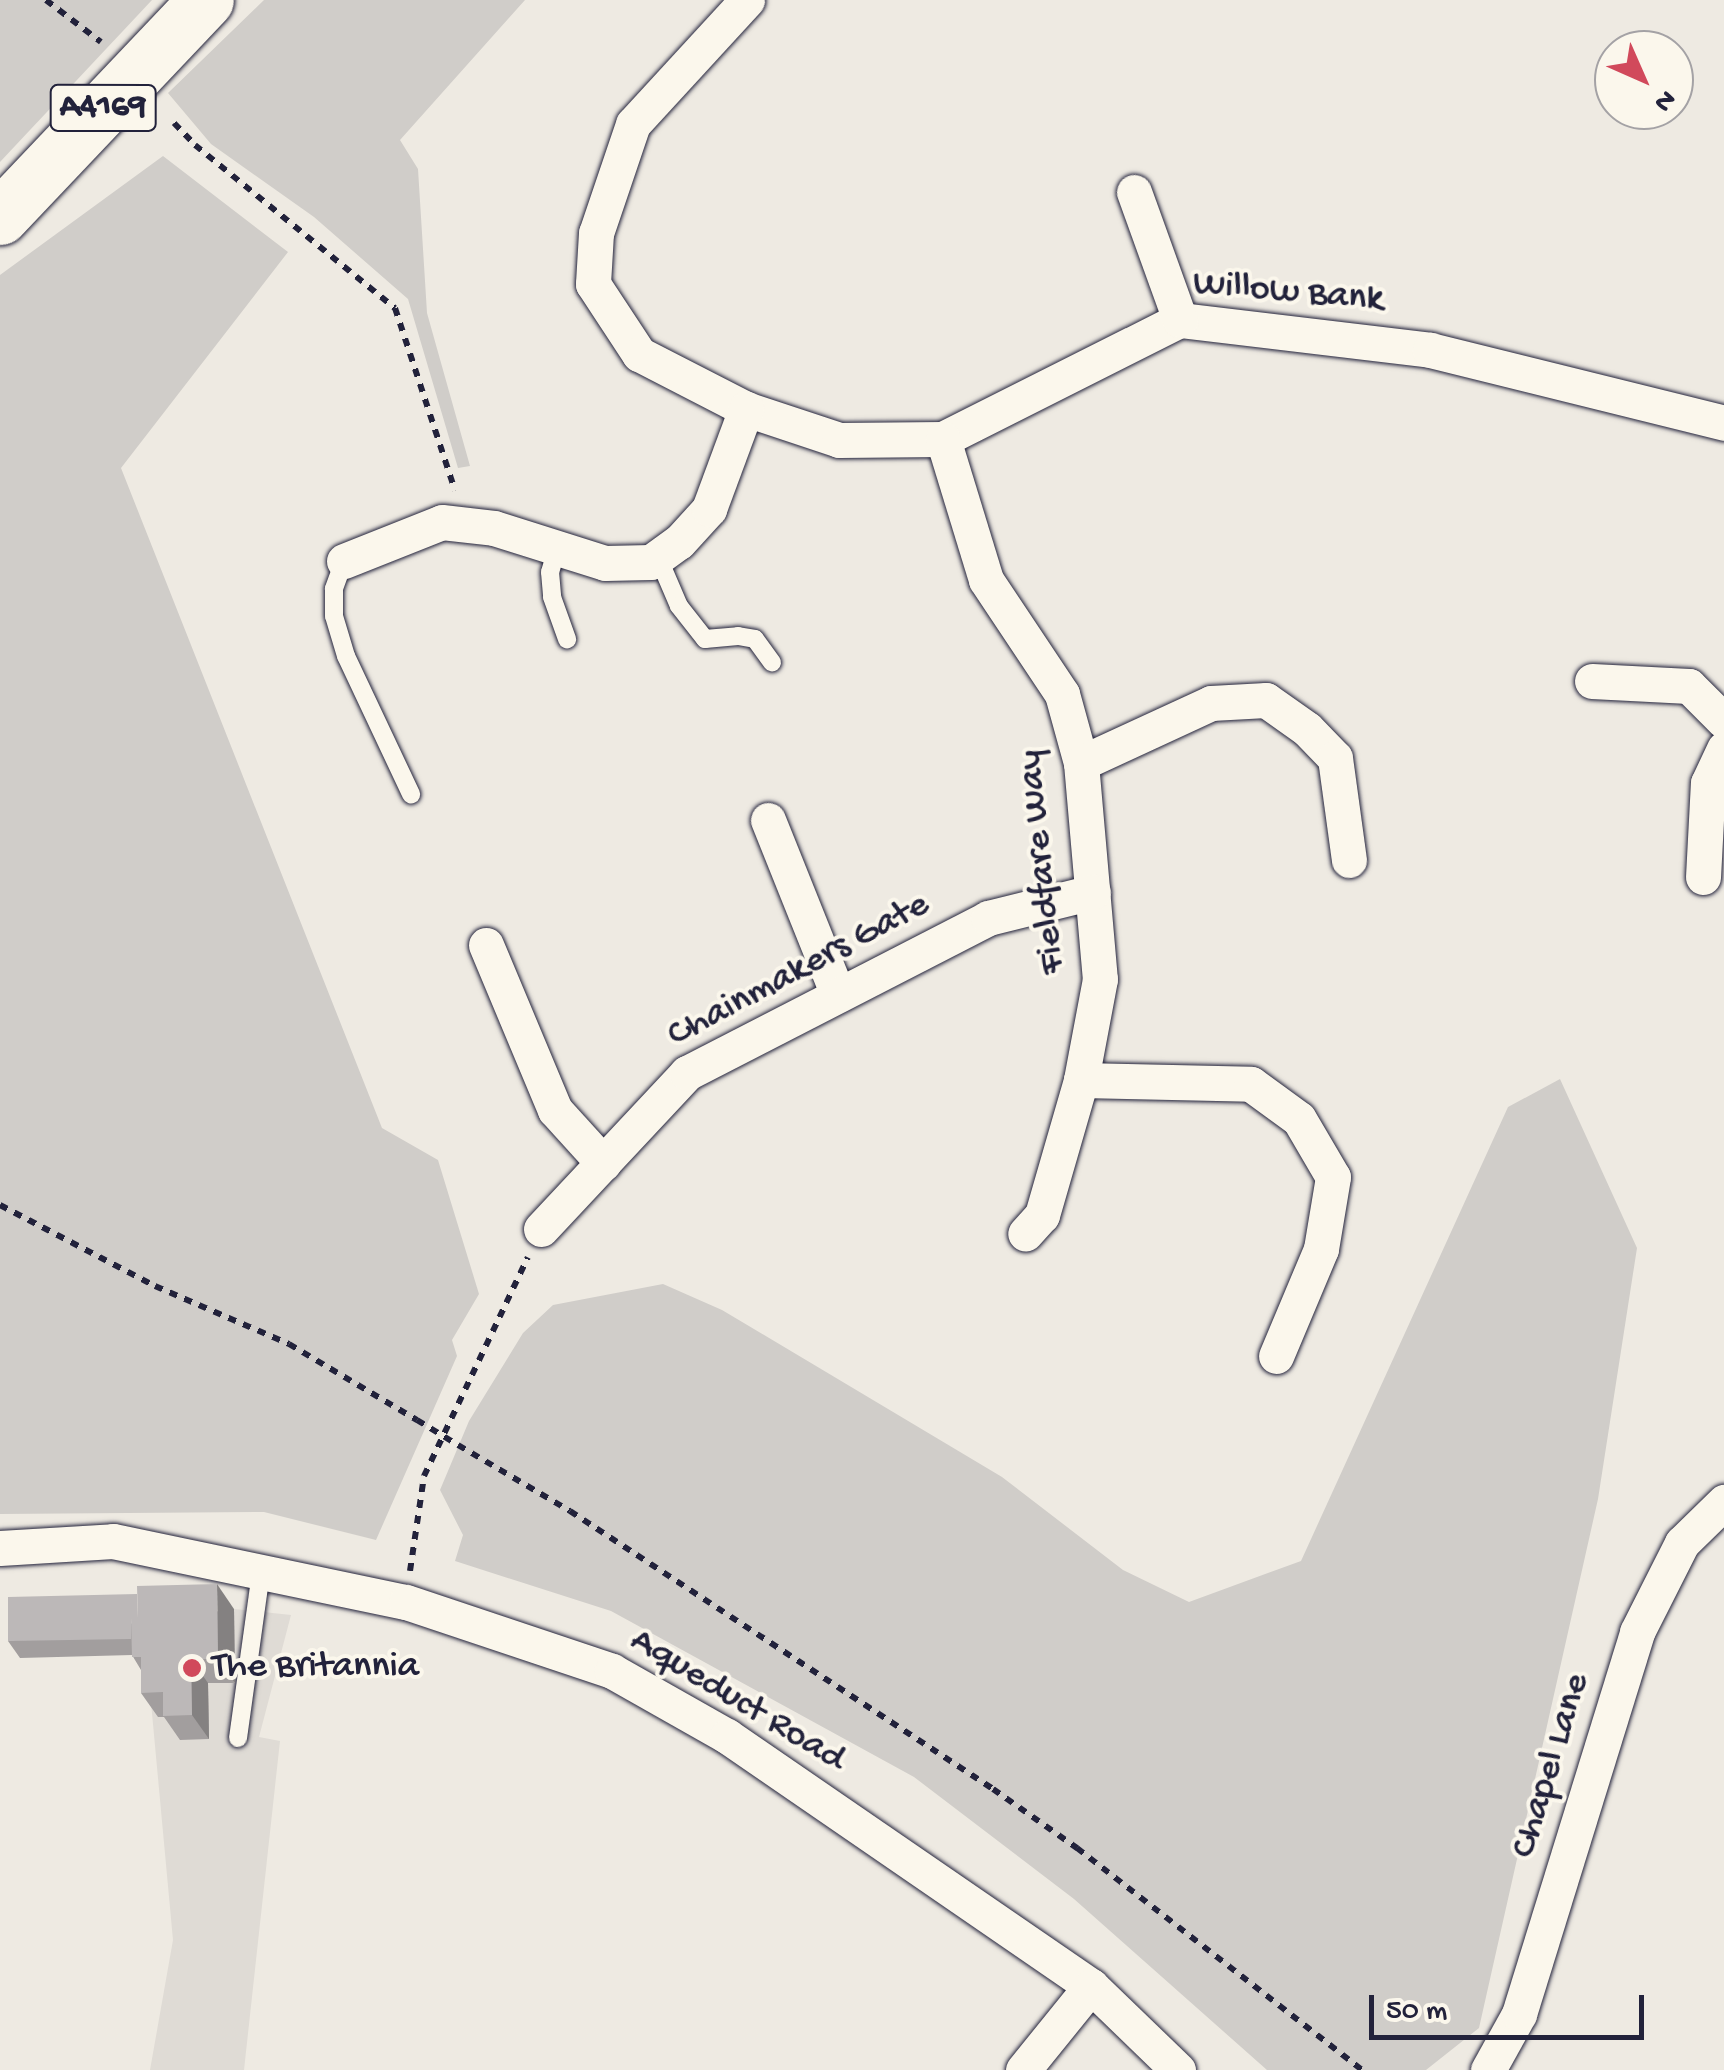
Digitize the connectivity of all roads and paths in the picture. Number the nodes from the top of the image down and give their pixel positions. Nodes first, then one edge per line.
1 (46, 0) edge
2 (206, 0) edge
3 (747, 0) edge
4 (101, 42) dead end
5 (174, 123) dead end
6 (1134, 192) dead end
7 (0, 217) edge
8 (1180, 320) junction
9 (746, 410) junction
10 (1724, 423) edge
11 (944, 438) junction
12 (466, 525) junction
13 (557, 548) junction
14 (658, 557) junction
15 (344, 561) joint
16 (567, 639) dead end
17 (772, 662) dead end
18 (1592, 681) dead end
19 (1724, 722) edge
20 (1724, 748) edge
21 (1081, 763) junction
22 (410, 794) dead end
23 (768, 820) dead end
24 (1349, 860) dead end
25 (1703, 877) dead end
26 (1092, 892) junction
27 (486, 945) dead end
28 (838, 995) junction
29 (1082, 1080) junction
30 (603, 1162) junction
31 (0, 1205) edge
32 (542, 1229) joint
33 (1025, 1234) dead end
34 (1276, 1356) dead end
35 (1724, 1502) edge
36 (0, 1548) edge
37 (261, 1572) junction
38 (406, 1602) junction
39 (238, 1738) dead end
40 (1091, 1986) junction
41 (1023, 2070) edge
42 (1178, 2070) edge
43 (1362, 2070) edge
44 (1488, 2070) edge

1 - 4 path
2 - 7 main road, A4169
3 - 9 street, Willow Bank
5 - 12 path
6 - 8 street
8 - 10 street, Willow Bank
8 - 11 street, Willow Bank
9 - 11 street, Willow Bank
9 - 14 street
11 - 21 street, Fieldfare Way
12 - 13 street
12 - 15 street
13 - 14 street
13 - 16 lane
14 - 17 lane
15 - 22 lane
18 - 19 street
20 - 25 street
21 - 24 street
21 - 26 street, Fieldfare Way
23 - 28 street
26 - 28 street, Chainmakers Gate
26 - 29 street, Fieldfare Way
27 - 30 street
28 - 30 street, Chainmakers Gate
29 - 33 street, Fieldfare Way
29 - 34 street
30 - 32 street, Chainmakers Gate
31 - 43 path, bridge
32 - 38 path
35 - 44 street, Chapel Lane
36 - 37 street, Aqueduct Road
37 - 38 street, Aqueduct Road
37 - 39 lane
38 - 40 street, Aqueduct Road
40 - 41 street
40 - 42 street, Aqueduct Road

